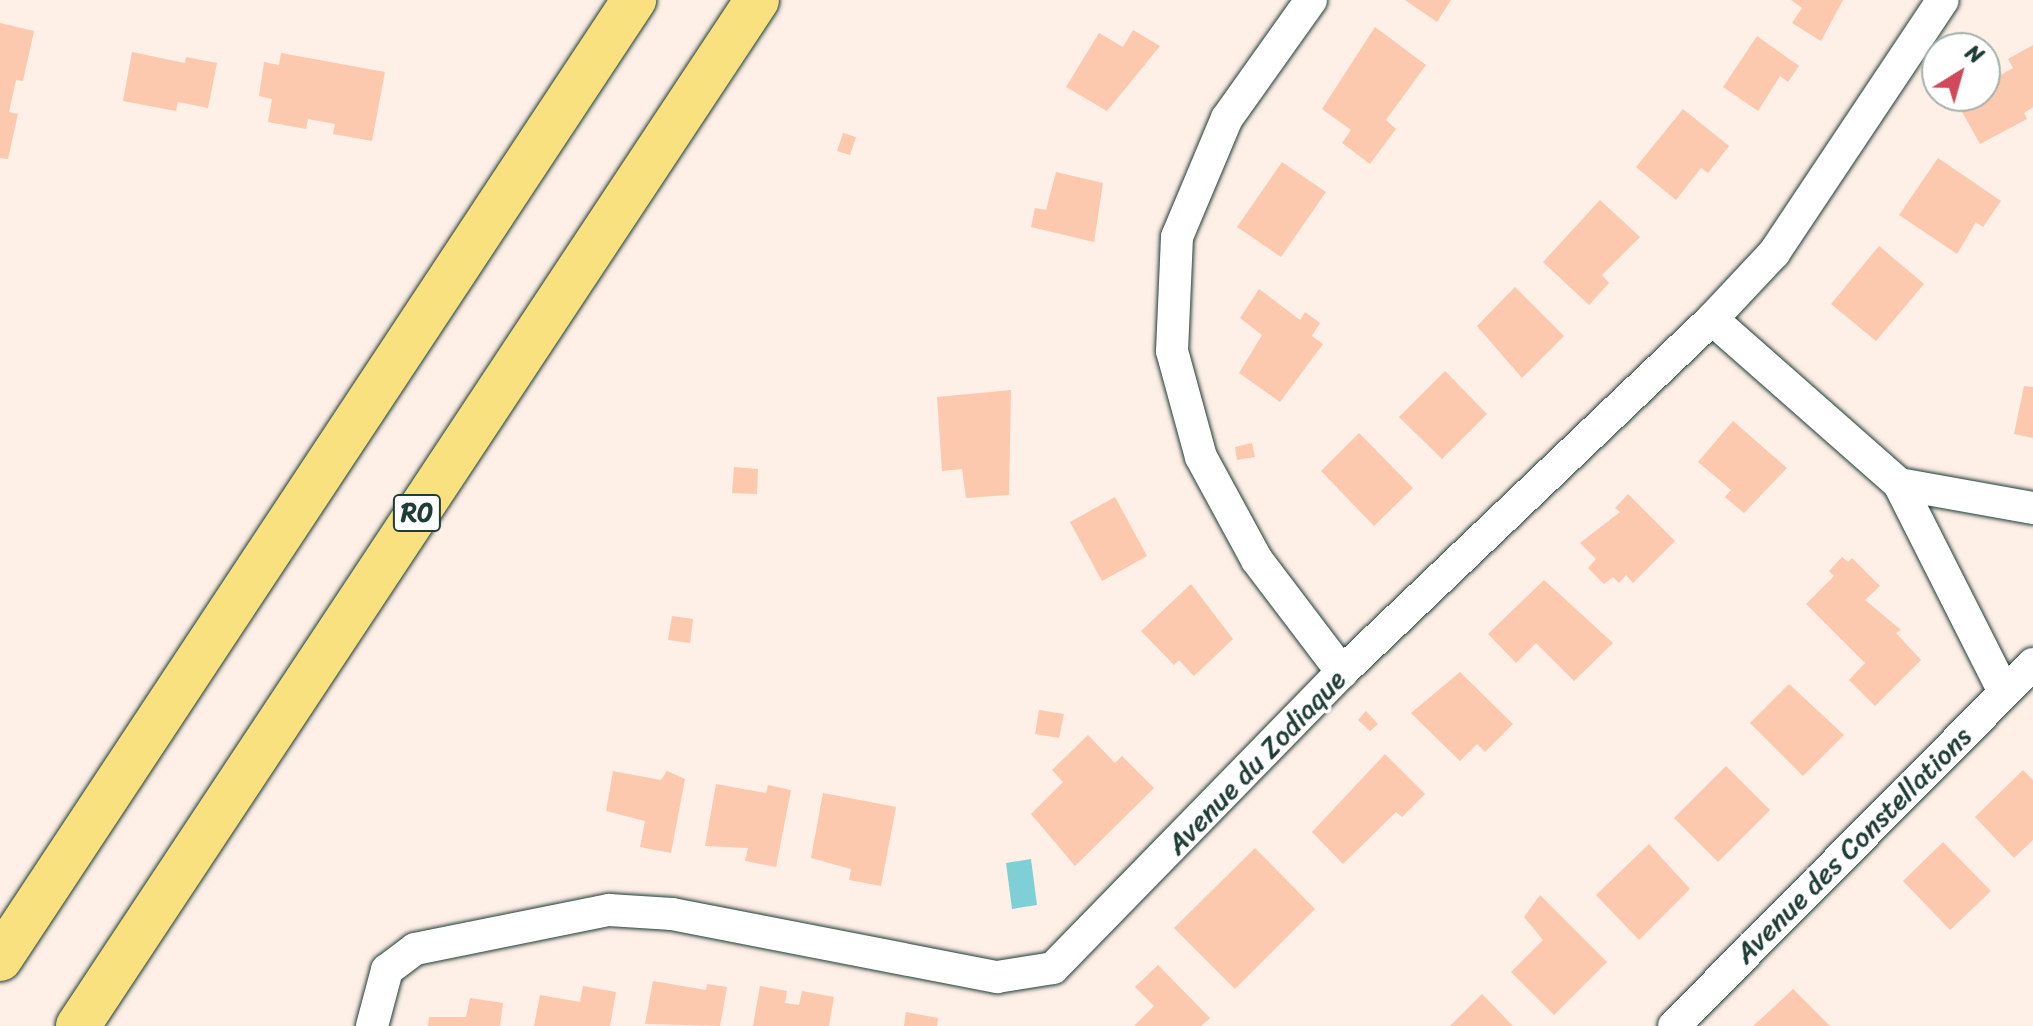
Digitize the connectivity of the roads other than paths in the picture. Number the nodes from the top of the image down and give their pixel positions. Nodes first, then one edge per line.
1 (634, 0) edge
2 (757, 0) edge
3 (1311, 0) edge
4 (1943, 0) edge
5 (1712, 319) junction
6 (1899, 484) junction
7 (2033, 508) edge
8 (2033, 664) edge
9 (1342, 672) junction
10 (2004, 692) junction
11 (0, 959) edge
12 (78, 1026) edge
13 (372, 1026) edge
14 (1674, 1026) edge

1 - 11 highway
2 - 12 highway, R0
3 - 9 street
4 - 5 street, Avenue du Zodiaque
5 - 6 street
5 - 9 street, Avenue du Zodiaque
6 - 7 street
6 - 10 street
8 - 10 street, Avenue des Constellations
9 - 13 street, Avenue du Zodiaque
10 - 14 street, Avenue des Constellations

